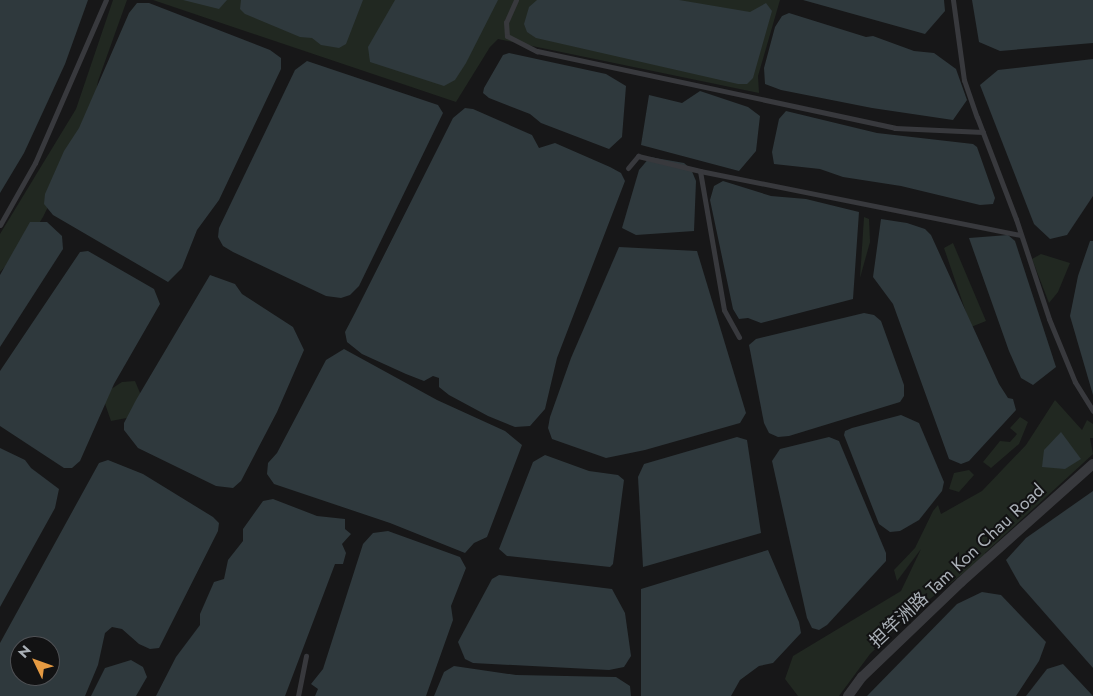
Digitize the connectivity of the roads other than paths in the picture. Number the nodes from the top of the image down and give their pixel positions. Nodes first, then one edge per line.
1 (106, 0) edge
2 (516, 0) edge
3 (953, 0) edge
4 (983, 132) junction
5 (628, 168) dead end
6 (700, 171) junction
7 (0, 225) edge
8 (1021, 235) junction
9 (739, 337) dead end
10 (1093, 411) edge
11 (1093, 464) edge
12 (306, 656) dead end
13 (298, 696) edge
14 (848, 696) edge

1 - 7 lane
2 - 4 lane
3 - 4 lane
4 - 8 lane
5 - 6 lane
6 - 8 lane
6 - 9 lane
8 - 10 lane
11 - 14 street, 担竿洲路 Tam Kon Chau Road
12 - 13 lane

